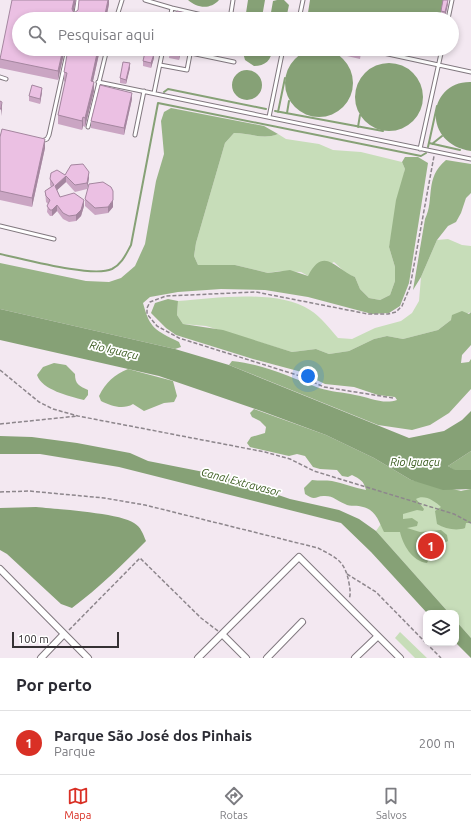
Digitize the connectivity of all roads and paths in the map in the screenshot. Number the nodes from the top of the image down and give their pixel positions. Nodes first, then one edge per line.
1 (78, 0) edge
2 (122, 0) edge
3 (145, 0) edge
4 (233, 0) edge
5 (303, 0) edge
6 (452, 0) edge
7 (172, 8) junction
8 (75, 12) edge
9 (118, 12) edge
10 (171, 12) edge
11 (187, 12) edge
12 (231, 12) edge
13 (300, 12) edge
14 (449, 12) edge
15 (66, 56) edge
16 (105, 56) edge
17 (162, 56) edge
18 (190, 56) edge
19 (211, 56) edge
20 (282, 56) edge
21 (397, 56) edge
22 (441, 56) edge
23 (234, 62) dead end
24 (160, 65) junction
25 (439, 65) junction
26 (471, 72) edge
27 (0, 77) edge
28 (6, 79) dead end
29 (98, 82) junction
30 (144, 91) junction
31 (154, 93) junction
32 (269, 117) junction
33 (88, 127) dead end
34 (135, 135) dead end
35 (35, 139) edge
36 (420, 149) junction
37 (434, 152) junction
38 (471, 159) edge
39 (0, 226) edge
40 (54, 239) dead end
41 (0, 370) edge
42 (393, 398) dead end
43 (78, 416) junction
44 (0, 424) edge
45 (0, 492) edge
46 (471, 523) edge
47 (0, 569) edge
48 (347, 574) junction
49 (346, 604) junction
50 (302, 622) dead end
51 (64, 634) junction
52 (222, 634) junction
53 (378, 636) junction
54 (423, 640) edge
55 (429, 646) edge
56 (41, 658) edge
57 (88, 658) edge
58 (198, 658) edge
59 (246, 658) edge
60 (267, 658) edge
61 (355, 658) edge
62 (400, 658) edge
63 (441, 658) edge

1 - 8 lane
2 - 9 lane
3 - 7 lane
4 - 12 lane
5 - 13 lane
6 - 14 lane
7 - 10 lane
7 - 11 lane
15 - 35 lane
16 - 29 lane
17 - 24 lane
18 - 24 lane
19 - 23 lane
20 - 32 lane
21 - 25 lane
22 - 25 lane
24 - 31 lane
25 - 26 lane
25 - 36 lane
27 - 28 lane
29 - 30 lane
29 - 33 lane
30 - 31 lane
30 - 34 lane
31 - 32 lane
32 - 36 lane
36 - 37 lane
37 - 38 lane
37 - 42 path
39 - 40 lane
41 - 43 path
43 - 44 path
43 - 46 path
45 - 48 path
47 - 51 street
48 - 49 path
48 - 54 path
49 - 52 street
49 - 53 street
50 - 60 street
51 - 52 path
51 - 56 street
51 - 57 street
52 - 58 street
52 - 59 street
53 - 61 street
53 - 62 street
55 - 63 path

